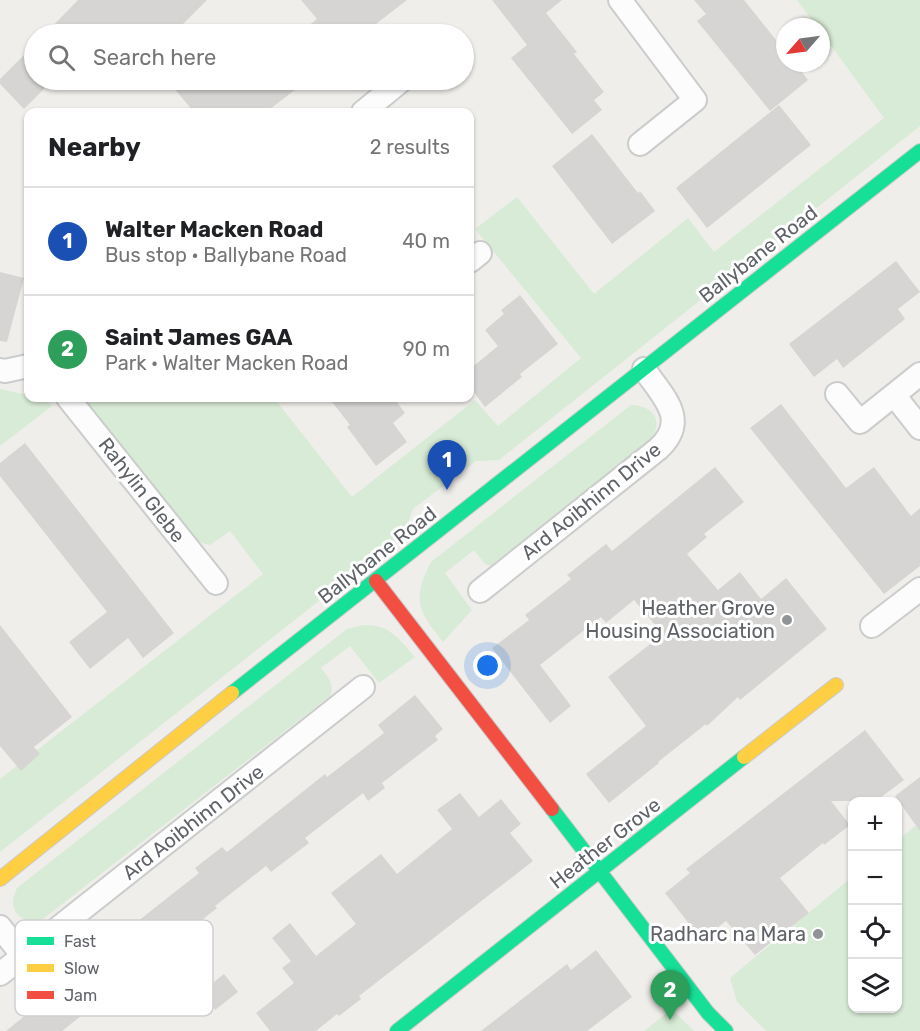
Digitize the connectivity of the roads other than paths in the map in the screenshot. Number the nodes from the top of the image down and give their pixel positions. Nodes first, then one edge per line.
1 (620, 0) edge
2 (390, 90) edge
3 (368, 108) edge
4 (640, 144) dead end
5 (920, 151) edge
6 (24, 367) edge
7 (644, 369) junction
8 (0, 370) edge
9 (920, 374) edge
10 (837, 394) dead end
11 (894, 395) junction
12 (71, 402) edge
13 (920, 428) edge
14 (376, 581) junction
15 (216, 583) dead end
16 (920, 589) edge
17 (480, 591) dead end
18 (872, 626) dead end
19 (836, 685) dead end
20 (363, 687) dead end
21 (600, 872) junction
22 (0, 879) edge
23 (69, 920) edge
24 (0, 927) edge
25 (15, 946) edge
26 (15, 962) edge
27 (0, 974) edge
28 (397, 1031) edge
29 (726, 1031) edge

1 - 4 street
2 - 3 street
5 - 7 main road, Ballybane Road
6 - 8 street
7 - 14 main road, Ballybane Road
7 - 17 street, Ard Aoibhinn Drive
9 - 11 street
10 - 11 street
11 - 13 street
12 - 15 street, Rahylin Glebe
14 - 21 main road
14 - 22 main road, Ballybane Road
16 - 18 street
19 - 21 main road, Heather Grove
20 - 23 street, Ard Aoibhinn Drive
21 - 28 main road, Heather Grove
21 - 29 main road
24 - 25 street
26 - 27 street, Ard Aoibhinn Drive

